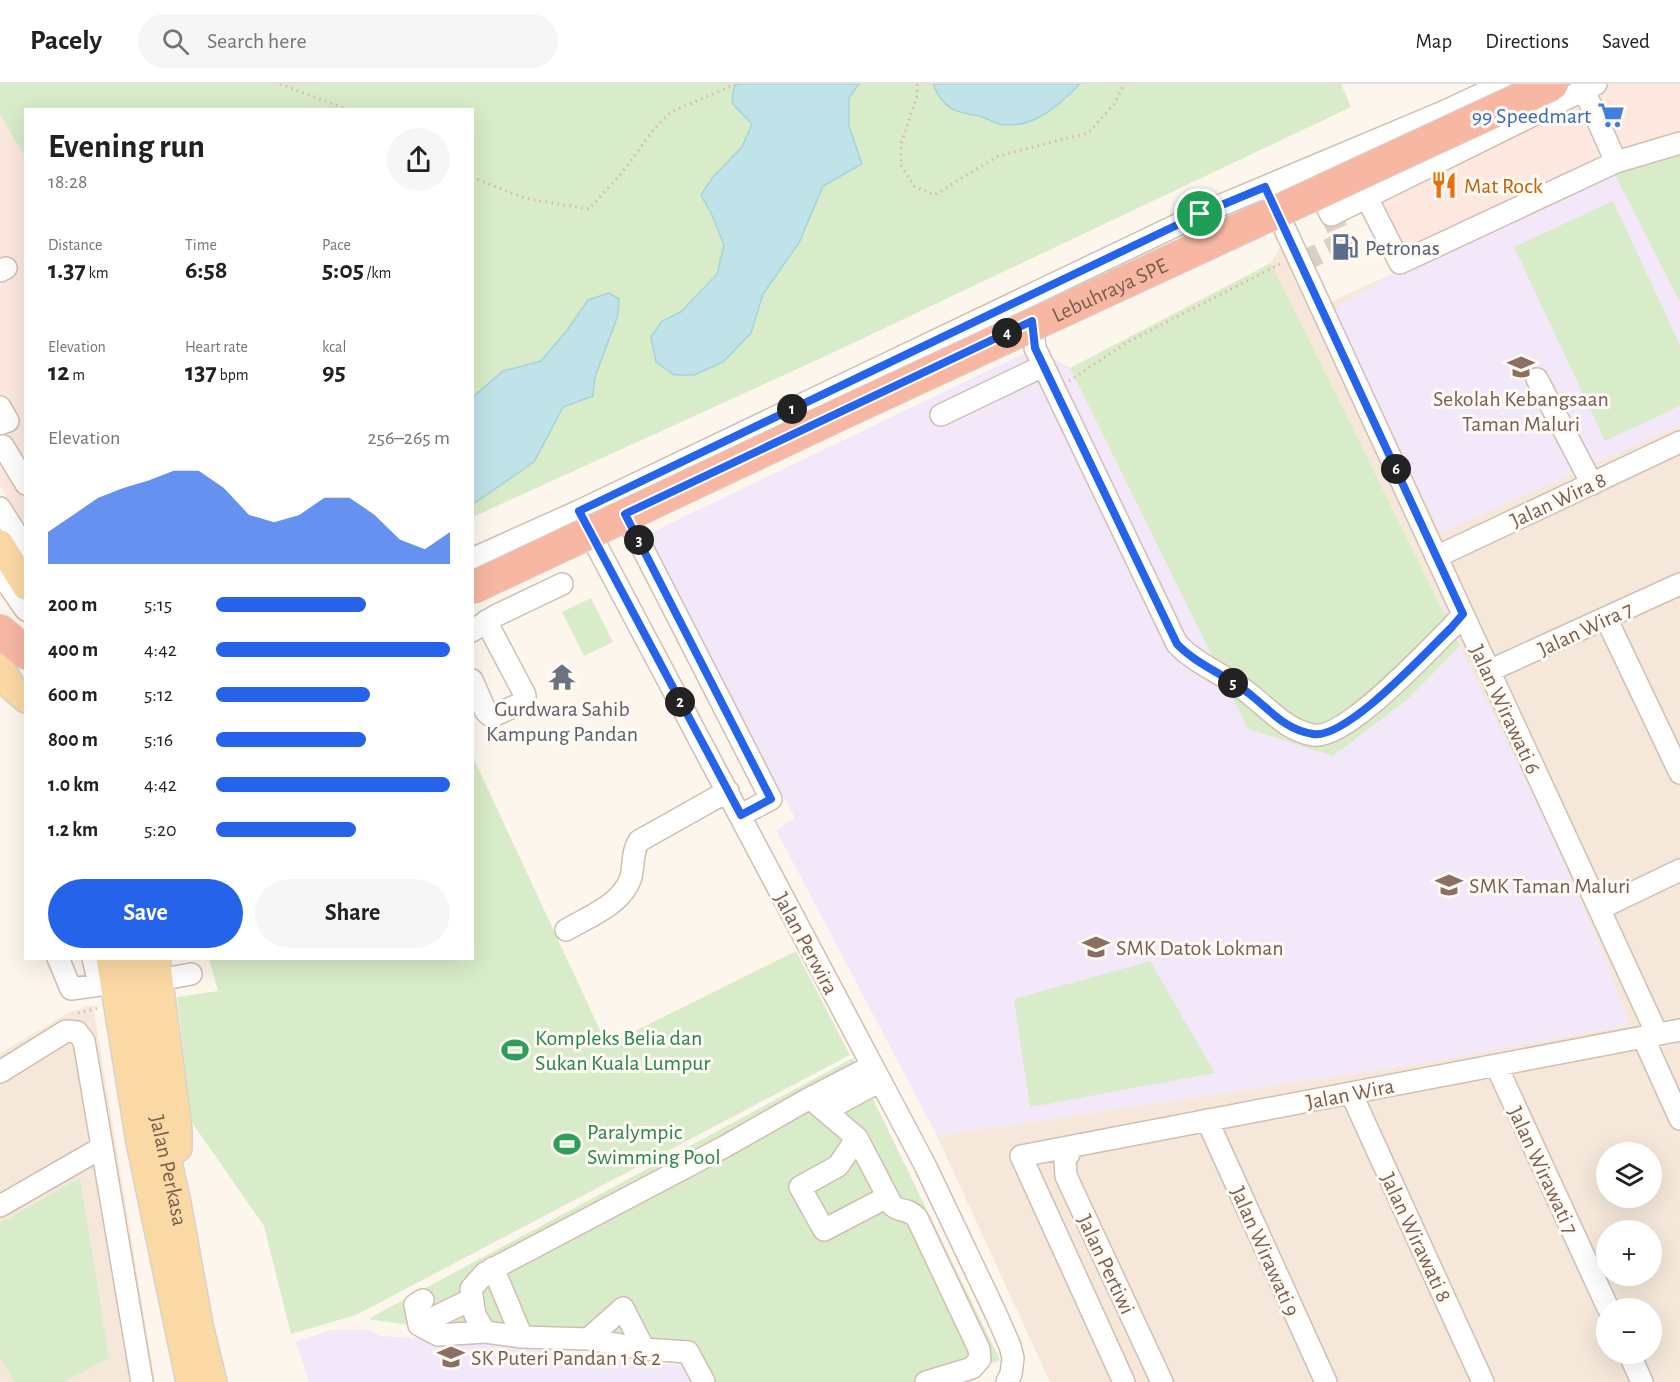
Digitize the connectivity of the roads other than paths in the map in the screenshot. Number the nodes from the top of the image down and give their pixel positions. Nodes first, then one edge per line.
1 (1503, 84) edge
2 (1510, 84) edge
3 (1534, 84) edge
4 (1552, 84) edge
5 (1590, 87) edge
6 (1680, 143) edge
7 (1616, 162) junction
8 (1312, 177) junction
9 (1270, 196) junction
10 (1367, 198) junction
11 (1032, 321) junction
12 (1043, 366) junction
13 (1537, 379) dead end
14 (0, 406) edge
15 (941, 415) dead end
16 (0, 424) edge
17 (1680, 442) edge
18 (0, 448) edge
19 (24, 481) edge
20 (1592, 484) junction
21 (0, 508) edge
22 (579, 511) junction
23 (625, 514) junction
24 (588, 530) junction
25 (18, 544) edge
26 (1436, 557) junction
27 (474, 558) edge
28 (0, 573) edge
29 (24, 576) edge
30 (474, 583) edge
31 (474, 583) edge
32 (474, 583) edge
33 (562, 584) dead end
34 (1680, 584) edge
35 (474, 586) edge
36 (24, 607) edge
37 (1463, 614) junction
38 (1606, 618) junction
39 (485, 623) edge
40 (0, 631) edge
41 (0, 644) edge
42 (24, 651) edge
43 (24, 662) edge
44 (0, 668) edge
45 (1489, 671) junction
46 (474, 685) edge
47 (24, 698) edge
48 (1680, 773) edge
49 (728, 791) junction
50 (741, 815) junction
51 (1680, 870) edge
52 (1599, 909) junction
53 (566, 930) dead end
54 (59, 960) edge
55 (95, 960) edge
56 (130, 960) edge
57 (157, 969) edge
58 (191, 974) dead end
59 (108, 976) edge
60 (1680, 1030) edge
61 (1650, 1036) junction
62 (1496, 1065) junction
63 (0, 1072) edge
64 (876, 1074) junction
65 (1351, 1093) junction
66 (817, 1105) junction
67 (1680, 1119) edge
68 (1207, 1120) junction
69 (857, 1138) junction
70 (1072, 1146) junction
71 (101, 1148) junction
72 (1021, 1156) joint
73 (838, 1166) junction
74 (872, 1166) junction
75 (887, 1197) junction
76 (177, 1203) junction
77 (0, 1206) edge
78 (493, 1268) junction
79 (1603, 1298) edge
80 (423, 1299) dead end
81 (472, 1299) junction
82 (419, 1325) junction
83 (485, 1332) junction
84 (522, 1337) junction
85 (588, 1339) junction
86 (644, 1349) junction
87 (1634, 1364) edge
88 (141, 1382) edge
89 (190, 1382) edge
90 (213, 1382) edge
91 (704, 1382) edge
92 (926, 1382) edge
93 (1007, 1382) edge
94 (1124, 1382) edge
95 (1162, 1382) edge
96 (1326, 1382) edge
97 (1483, 1382) edge
98 (1642, 1382) edge

1 - 8 street
2 - 30 highway, Lebuhraya SPE
3 - 8 street
4 - 31 highway, Lebuhraya SPE, bridge
5 - 7 street
5 - 10 street
6 - 7 street
7 - 10 street
8 - 9 street
8 - 10 street
9 - 11 street
9 - 22 street
9 - 26 street, Jalan Wirawati 6
11 - 12 street
11 - 23 street
12 - 15 street
12 - 37 street
13 - 20 street
14 - 16 street
17 - 20 street, Jalan Wira 8
18 - 19 street
20 - 26 street, Jalan Wira 8
21 - 25 street
22 - 24 street, Jalan Perwira
22 - 27 street
23 - 24 street
23 - 50 street
24 - 32 street
24 - 49 street, Jalan Perwira
25 - 29 main road
26 - 37 street, Jalan Wirawati 6
28 - 36 street
33 - 39 street
34 - 38 street, Jalan Wira 7
35 - 39 street
37 - 45 street, Jalan Wirawati 6
38 - 45 street, Jalan Wira 7
38 - 48 street
39 - 46 street
40 - 42 highway
41 - 43 highway
44 - 47 main road
45 - 52 street, Jalan Wirawati 6
49 - 50 street, Jalan Perwira
49 - 53 street
50 - 64 street, Jalan Perwira
51 - 52 street
52 - 61 street, Jalan Wirawati 6
54 - 59 street
55 - 59 street
56 - 76 main road, Jalan Perkasa
57 - 58 street
57 - 76 main road
59 - 89 main road, Jalan Perkasa
60 - 61 street, Jalan Wira
61 - 62 street, Jalan Wira
61 - 67 street, Jalan Wirawati 6
62 - 65 street, Jalan Wira
62 - 79 street, Jalan Wirawati 7
63 - 71 street
64 - 66 street
64 - 93 street, Jalan Perwira
65 - 68 street, Jalan Wira
65 - 97 street, Jalan Wirawati 8
66 - 69 street
66 - 78 street
68 - 70 street, Jalan Wira
68 - 96 street, Jalan Wirawati 9
69 - 73 street
69 - 74 street
70 - 72 street, Jalan Wira
70 - 95 street, Jalan Pertiwi
71 - 77 street
71 - 88 street
72 - 94 street, Jalan Pertiwi
73 - 74 street
73 - 75 street
74 - 75 street
75 - 92 street
76 - 90 main road, Jalan Perkasa
78 - 81 street
78 - 84 street
80 - 82 street
81 - 82 street
81 - 83 street
82 - 83 street
83 - 84 street
84 - 85 street
85 - 86 street
85 - 86 street
86 - 91 street
87 - 98 street

